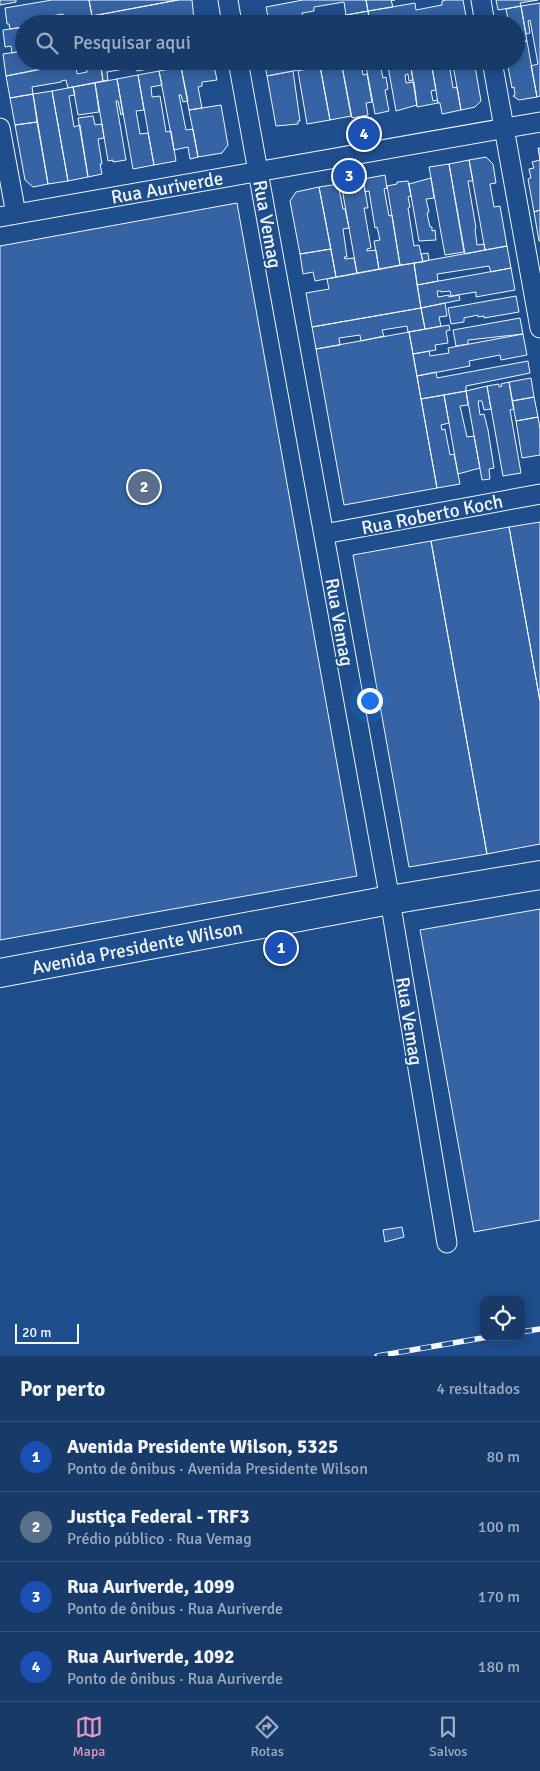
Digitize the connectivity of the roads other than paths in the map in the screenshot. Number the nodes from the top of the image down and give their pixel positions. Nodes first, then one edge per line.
1 (228, 0) edge
2 (481, 0) edge
3 (230, 15) edge
4 (484, 15) edge
5 (240, 70) edge
6 (494, 70) edge
7 (540, 122) edge
8 (0, 128) edge
9 (504, 128) junction
10 (258, 171) junction
11 (8, 216) edge
12 (540, 328) edge
13 (540, 494) edge
14 (324, 534) junction
15 (540, 875) edge
16 (390, 900) junction
17 (0, 973) edge
18 (447, 1243) dead end

1 - 3 street
2 - 4 street
5 - 10 street, Rua Vemag
6 - 9 street
7 - 9 street, Rua Auriverde
8 - 11 street
9 - 10 street, Rua Auriverde
9 - 12 street
10 - 11 street, Rua Auriverde
10 - 14 street, Rua Vemag
13 - 14 street, Rua Roberto Koch
14 - 16 street, Rua Vemag
15 - 16 main road, Avenida Presidente Wilson
16 - 17 main road, Avenida Presidente Wilson
16 - 18 street, Rua Vemag

